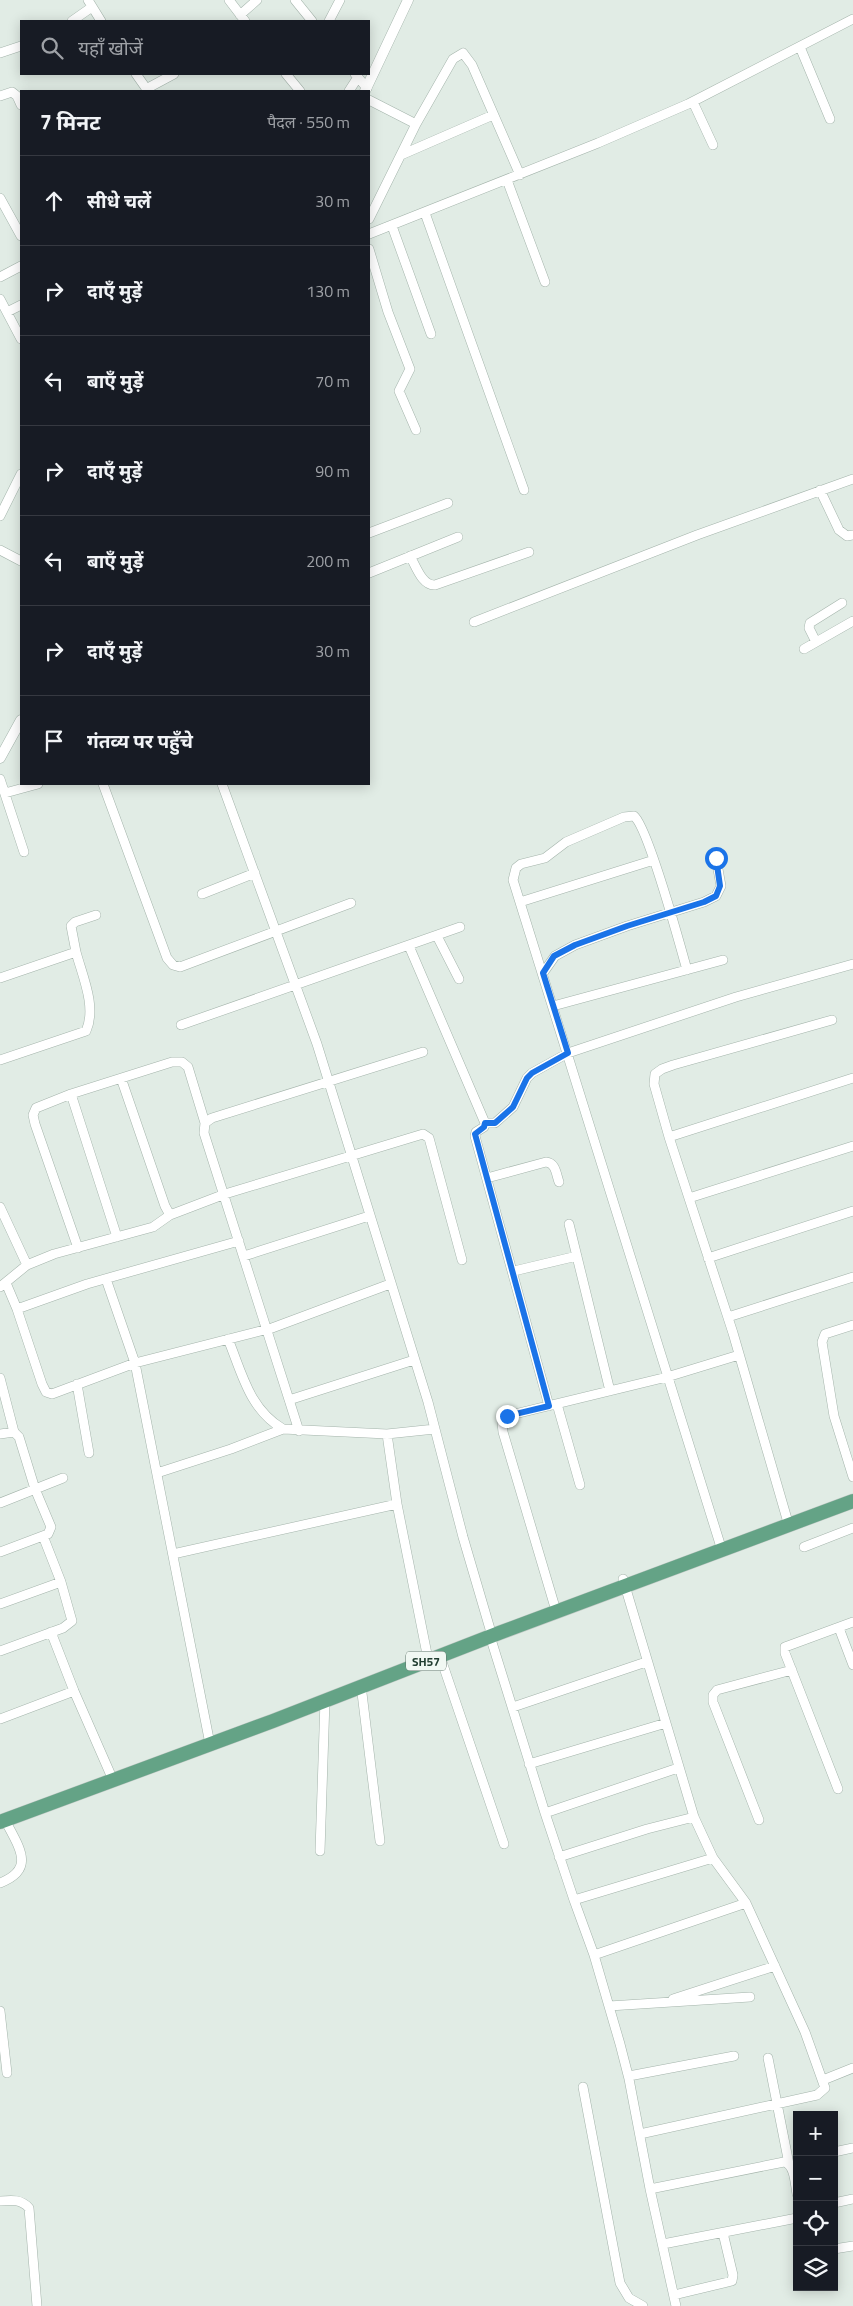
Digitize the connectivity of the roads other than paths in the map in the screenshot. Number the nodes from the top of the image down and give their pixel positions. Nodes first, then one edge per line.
1 (230, 0) edge
2 (257, 0) edge
3 (294, 0) edge
4 (340, 0) edge
5 (408, 0) edge
6 (90, 4) edge
7 (243, 18) edge
8 (853, 19) edge
9 (73, 20) edge
10 (100, 20) edge
11 (311, 20) edge
12 (330, 20) edge
13 (20, 46) edge
14 (800, 47) junction
15 (0, 53) edge
16 (137, 75) edge
17 (172, 75) edge
18 (287, 75) edge
19 (357, 76) edge
20 (147, 90) edge
21 (299, 90) edge
22 (350, 90) edge
23 (366, 90) edge
24 (0, 96) edge
25 (370, 101) edge
26 (20, 102) edge
27 (693, 102) junction
28 (493, 115) junction
29 (830, 119) dead end
30 (416, 124) junction
31 (712, 146) dead end
32 (401, 155) junction
33 (520, 175) junction
34 (507, 180) junction
35 (0, 198) edge
36 (425, 213) junction
37 (370, 217) edge
38 (392, 226) junction
39 (20, 234) edge
40 (370, 234) edge
41 (370, 252) edge
42 (20, 267) edge
43 (0, 277) edge
44 (546, 282) dead end
45 (0, 298) edge
46 (20, 306) edge
47 (7, 312) junction
48 (432, 334) dead end
49 (20, 337) edge
50 (416, 430) dead end
51 (20, 476) edge
52 (853, 479) edge
53 (524, 490) dead end
54 (820, 490) junction
55 (448, 503) dead end
56 (0, 516) edge
57 (370, 533) edge
58 (853, 535) edge
59 (458, 537) dead end
60 (0, 550) edge
61 (529, 552) dead end
62 (410, 556) junction
63 (20, 560) edge
64 (370, 573) edge
65 (842, 602) dead end
66 (853, 621) edge
67 (474, 622) dead end
68 (816, 642) junction
69 (804, 649) dead end
70 (20, 722) edge
71 (0, 758) edge
72 (0, 779) edge
73 (34, 785) edge
74 (103, 785) edge
75 (222, 785) edge
76 (5, 793) junction
77 (24, 852) dead end
78 (716, 858) dead end
79 (654, 860) junction
80 (255, 873) junction
81 (202, 894) dead end
82 (520, 902) junction
83 (351, 903) dead end
84 (670, 913) junction
85 (96, 914) dead end
86 (460, 928) dead end
87 (276, 931) junction
88 (437, 936) junction
89 (409, 946) junction
90 (76, 952) junction
91 (723, 960) dead end
92 (853, 964) edge
93 (687, 970) junction
94 (543, 973) junction
95 (0, 978) edge
96 (459, 979) dead end
97 (296, 985) junction
98 (553, 1006) junction
99 (832, 1020) dead end
100 (181, 1025) dead end
101 (423, 1052) dead end
102 (568, 1053) junction
103 (0, 1060) edge
104 (121, 1078) junction
105 (853, 1078) edge
106 (329, 1082) junction
107 (72, 1094) junction
108 (205, 1123) junction
109 (485, 1123) junction
110 (669, 1137) junction
111 (853, 1146) edge
112 (351, 1155) junction
113 (487, 1178) junction
114 (558, 1182) dead end
115 (225, 1194) junction
116 (689, 1198) junction
117 (0, 1207) edge
118 (853, 1211) edge
119 (170, 1215) junction
120 (369, 1216) junction
121 (569, 1224) dead end
122 (117, 1237) junction
123 (239, 1240) junction
124 (78, 1248) junction
125 (244, 1256) junction
126 (577, 1256) junction
127 (708, 1258) junction
128 (462, 1260) dead end
129 (27, 1265) junction
130 (514, 1271) junction
131 (853, 1277) edge
132 (106, 1279) junction
133 (390, 1284) junction
134 (3, 1285) edge
135 (17, 1309) junction
136 (728, 1317) junction
137 (853, 1325) edge
138 (267, 1329) junction
139 (228, 1339) junction
140 (739, 1355) junction
141 (414, 1360) junction
142 (135, 1363) junction
143 (667, 1377) junction
144 (0, 1378) edge
145 (78, 1384) junction
146 (610, 1391) junction
147 (289, 1400) junction
148 (553, 1405) junction
149 (282, 1429) junction
150 (435, 1429) junction
151 (299, 1431) junction
152 (14, 1432) junction
153 (0, 1434) edge
154 (387, 1434) junction
155 (89, 1454) dead end
156 (157, 1472) junction
157 (853, 1477) edge
158 (63, 1478) dead end
159 (580, 1485) dead end
160 (35, 1489) junction
161 (853, 1493) edge
162 (853, 1502) edge
163 (0, 1503) edge
164 (397, 1504) junction
165 (786, 1519) junction
166 (853, 1528) edge
167 (43, 1536) junction
168 (720, 1544) junction
169 (804, 1547) dead end
170 (0, 1552) edge
171 (173, 1554) junction
172 (658, 1570) junction
173 (61, 1582) junction
174 (624, 1582) junction
175 (0, 1604) edge
176 (554, 1604) junction
177 (853, 1622) edge
178 (839, 1628) junction
179 (51, 1632) junction
180 (490, 1632) junction
181 (0, 1651) edge
182 (433, 1655) junction
183 (646, 1662) junction
184 (853, 1665) edge
185 (792, 1670) junction
186 (361, 1685) junction
187 (74, 1692) junction
188 (324, 1700) junction
189 (513, 1707) junction
190 (0, 1719) edge
191 (666, 1723) junction
192 (209, 1739) junction
193 (529, 1764) junction
194 (678, 1768) junction
195 (111, 1775) junction
196 (838, 1789) dead end
197 (545, 1814) junction
198 (694, 1817) junction
199 (2, 1818) edge
200 (759, 1820) dead end
201 (380, 1841) dead end
202 (504, 1844) dead end
203 (320, 1850) dead end
204 (559, 1857) junction
205 (713, 1858) junction
206 (0, 1883) edge
207 (574, 1900) junction
208 (746, 1902) junction
209 (594, 1955) junction
210 (775, 1966) junction
211 (750, 1997) dead end
212 (659, 2003) junction
213 (609, 2006) junction
214 (0, 2011) edge
215 (734, 2056) dead end
216 (768, 2058) dead end
217 (853, 2068) edge
218 (7, 2073) dead end
219 (629, 2076) junction
220 (823, 2080) junction
221 (583, 2087) dead end
222 (776, 2104) junction
223 (640, 2134) junction
224 (853, 2148) edge
225 (838, 2151) edge
226 (791, 2162) edge
227 (650, 2189) junction
228 (853, 2199) edge
229 (0, 2201) edge
230 (838, 2202) edge
231 (793, 2219) edge
232 (724, 2233) junction
233 (663, 2244) junction
234 (853, 2246) edge
235 (838, 2248) edge
236 (674, 2295) junction
237 (37, 2306) edge
238 (643, 2306) edge
239 (676, 2306) edge

1 - 7 street
2 - 7 street
3 - 11 street
4 - 12 street
5 - 23 street
6 - 9 street
6 - 10 street
8 - 14 street
13 - 15 street
14 - 27 street
14 - 29 street
16 - 20 street
17 - 20 street
18 - 21 street
19 - 22 street
19 - 23 street
24 - 26 street
25 - 30 street
27 - 31 street
27 - 33 street
28 - 30 street
28 - 32 street
28 - 33 street
30 - 32 street
32 - 37 street
33 - 34 street
34 - 36 street
34 - 44 street
35 - 39 street
36 - 38 street
36 - 53 street
38 - 40 street
38 - 48 street
41 - 50 street
42 - 43 street
45 - 47 street
46 - 47 street
47 - 49 street
51 - 56 street
52 - 54 street
54 - 58 street
54 - 67 street
55 - 57 street
59 - 62 street
60 - 63 street
61 - 62 street
62 - 64 street
65 - 68 street
66 - 68 street
68 - 69 street
70 - 71 street
72 - 76 street
73 - 76 street
74 - 87 street
75 - 80 street
76 - 77 street
78 - 84 street
79 - 82 street
79 - 82 street
79 - 84 street
80 - 81 street
80 - 87 street
82 - 94 street
83 - 87 street
84 - 93 street
84 - 94 street
85 - 90 street
86 - 88 street
87 - 97 street
88 - 89 street
88 - 96 street
89 - 97 street
89 - 109 street
90 - 95 street
90 - 103 street
91 - 93 street
92 - 102 street
93 - 98 street
94 - 98 street
97 - 100 street
97 - 106 street
98 - 102 street
99 - 110 street
101 - 106 street
102 - 109 street
102 - 143 street
104 - 107 street
104 - 108 street
104 - 119 street
105 - 110 street
106 - 108 street
106 - 112 street
107 - 122 street
107 - 124 street
108 - 115 street
109 - 113 street
110 - 116 street
111 - 116 street
112 - 115 street
112 - 120 street
112 - 128 street
113 - 114 street
113 - 130 street
115 - 119 street
115 - 123 street
116 - 127 street
117 - 129 street
118 - 127 street
119 - 122 street
120 - 125 street
120 - 133 street
121 - 126 street
122 - 124 street
123 - 125 street
123 - 132 street
124 - 129 street
125 - 138 street
126 - 130 street
126 - 146 street
127 - 136 street
129 - 134 street
130 - 148 street
131 - 136 street
132 - 135 street
132 - 142 street
133 - 138 street
133 - 141 street
134 - 135 street
135 - 145 street
136 - 140 street
137 - 157 street
138 - 139 street
138 - 147 street
139 - 142 street
139 - 149 street
140 - 143 street
140 - 165 street
141 - 147 street
141 - 150 street
142 - 145 street
142 - 156 street
143 - 146 street
143 - 168 street
144 - 152 street
145 - 155 street
146 - 148 street
147 - 151 street
148 - 159 street
148 - 176 street
149 - 151 street
149 - 156 street
150 - 154 street
150 - 180 street
151 - 154 street
152 - 153 street
152 - 160 street
154 - 164 street
156 - 171 street
158 - 160 street
160 - 163 street
160 - 167 street
161 - 165 main road, SH57
162 - 172 main road, SH57
164 - 171 street
164 - 182 street
165 - 168 main road, SH57
166 - 169 street
167 - 170 street
167 - 173 street
168 - 172 main road, SH57
171 - 192 street
172 - 174 main road, SH57
173 - 175 street
173 - 179 street
174 - 176 main road, SH57
174 - 180 main road, SH57
174 - 183 street
176 - 180 main road, SH57
177 - 178 street
178 - 184 street
178 - 185 street
179 - 181 street
179 - 187 street
180 - 182 main road, SH57
180 - 189 street
182 - 186 main road, SH57
182 - 192 main road, SH57
182 - 202 street
183 - 189 street
183 - 191 street
185 - 196 street
185 - 200 street
186 - 188 main road, SH57
186 - 201 street
187 - 190 street
187 - 195 street
188 - 192 main road, SH57
188 - 203 street
189 - 193 street
191 - 193 street
191 - 194 street
192 - 195 main road, SH57
193 - 197 street
194 - 197 street
194 - 198 street
195 - 199 main road, SH57
197 - 204 street
198 - 204 street
198 - 205 street
199 - 206 street
204 - 207 street
205 - 207 street
205 - 208 street
207 - 209 street
208 - 209 street
208 - 210 street
209 - 213 street
210 - 212 street
210 - 220 street
211 - 212 street
212 - 213 street
213 - 219 street
214 - 218 street
215 - 219 street
216 - 222 street
217 - 220 street
219 - 223 street
220 - 222 street
221 - 238 street
222 - 223 street
222 - 226 street
223 - 227 street
224 - 225 street
226 - 227 street
227 - 233 street
228 - 230 street
229 - 237 street
231 - 232 street
232 - 233 street
232 - 236 street
233 - 236 street
234 - 235 street
236 - 239 street

